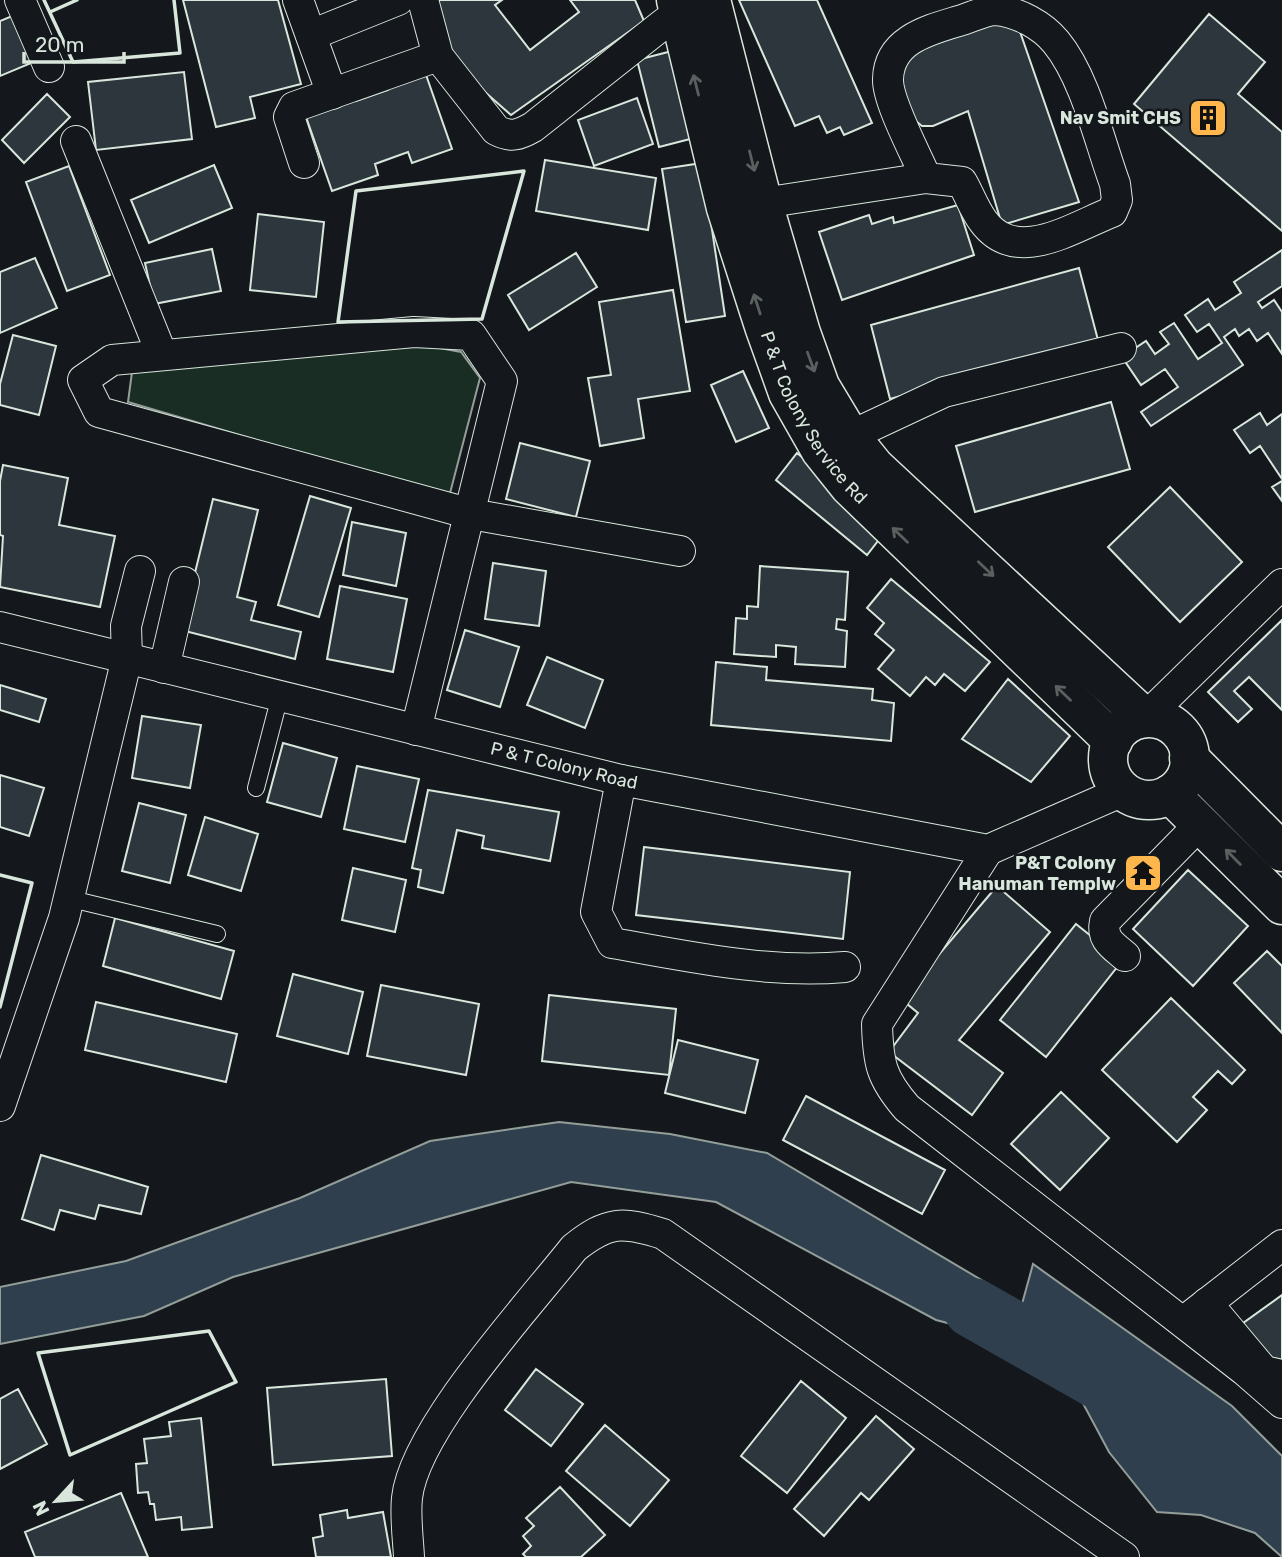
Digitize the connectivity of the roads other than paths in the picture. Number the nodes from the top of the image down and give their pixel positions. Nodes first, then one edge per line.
1 (20, 0) edge
2 (298, 0) edge
3 (398, 0) edge
4 (423, 0) edge
5 (694, 3) edge
6 (311, 35) junction
7 (438, 56) junction
8 (48, 67) dead end
9 (332, 94) junction
10 (76, 141) dead end
11 (304, 163) dead end
12 (926, 178) junction
13 (763, 203) junction
14 (1121, 348) dead end
15 (162, 355) junction
16 (850, 436) junction
17 (471, 514) junction
18 (680, 551) dead end
19 (140, 571) dead end
20 (184, 582) dead end
21 (1282, 584) edge
22 (0, 627) edge
23 (127, 658) junction
24 (164, 668) junction
25 (280, 696) junction
26 (1145, 718) junction
27 (416, 730) junction
28 (1112, 741) junction
29 (1189, 758) junction
30 (621, 780) junction
31 (256, 788) dead end
32 (1123, 791) junction
33 (1170, 794) junction
34 (1200, 824) junction
35 (988, 850) junction
36 (1282, 852) edge
37 (67, 898) junction
38 (1282, 905) edge
39 (217, 934) dead end
40 (1125, 956) dead end
41 (845, 967) dead end
42 (0, 1106) edge
43 (1282, 1245) edge
44 (1207, 1303) junction
45 (1183, 1322) junction
46 (1282, 1375) edge
47 (1282, 1403) edge
48 (409, 1557) edge
49 (1124, 1557) edge

1 - 8 street
2 - 6 street
3 - 6 street
4 - 7 street
5 - 7 street
5 -> 13 street
28 -> 5 street, P & T Colony Service Rd
6 - 9 street
7 - 9 street
9 - 11 street
10 - 15 street
12 - 12 street
12 - 13 street
13 -> 16 street
14 - 16 street
15 - 17 street
15 - 17 street
16 -> 26 street
17 - 18 street
17 - 27 street
19 - 23 street
20 - 24 street
21 - 26 street
22 - 23 street, P & T Colony Road
23 - 24 street, P & T Colony Road
23 - 37 street
24 - 25 street, P & T Colony Road
25 - 27 street, P & T Colony Road
25 - 31 lane
26 - 28 street
26 - 29 street
27 - 30 street, P & T Colony Road
28 - 32 street
29 - 33 street
29 - 36 street
30 - 35 street, P & T Colony Road
30 - 41 street
32 - 33 street
32 - 35 street
33 - 34 street
38 -> 34 street
34 - 40 street
35 - 45 street
37 - 39 lane
37 - 42 street
43 - 44 street
44 - 45 street
44 - 46 street
45 - 47 street
48 - 49 street

